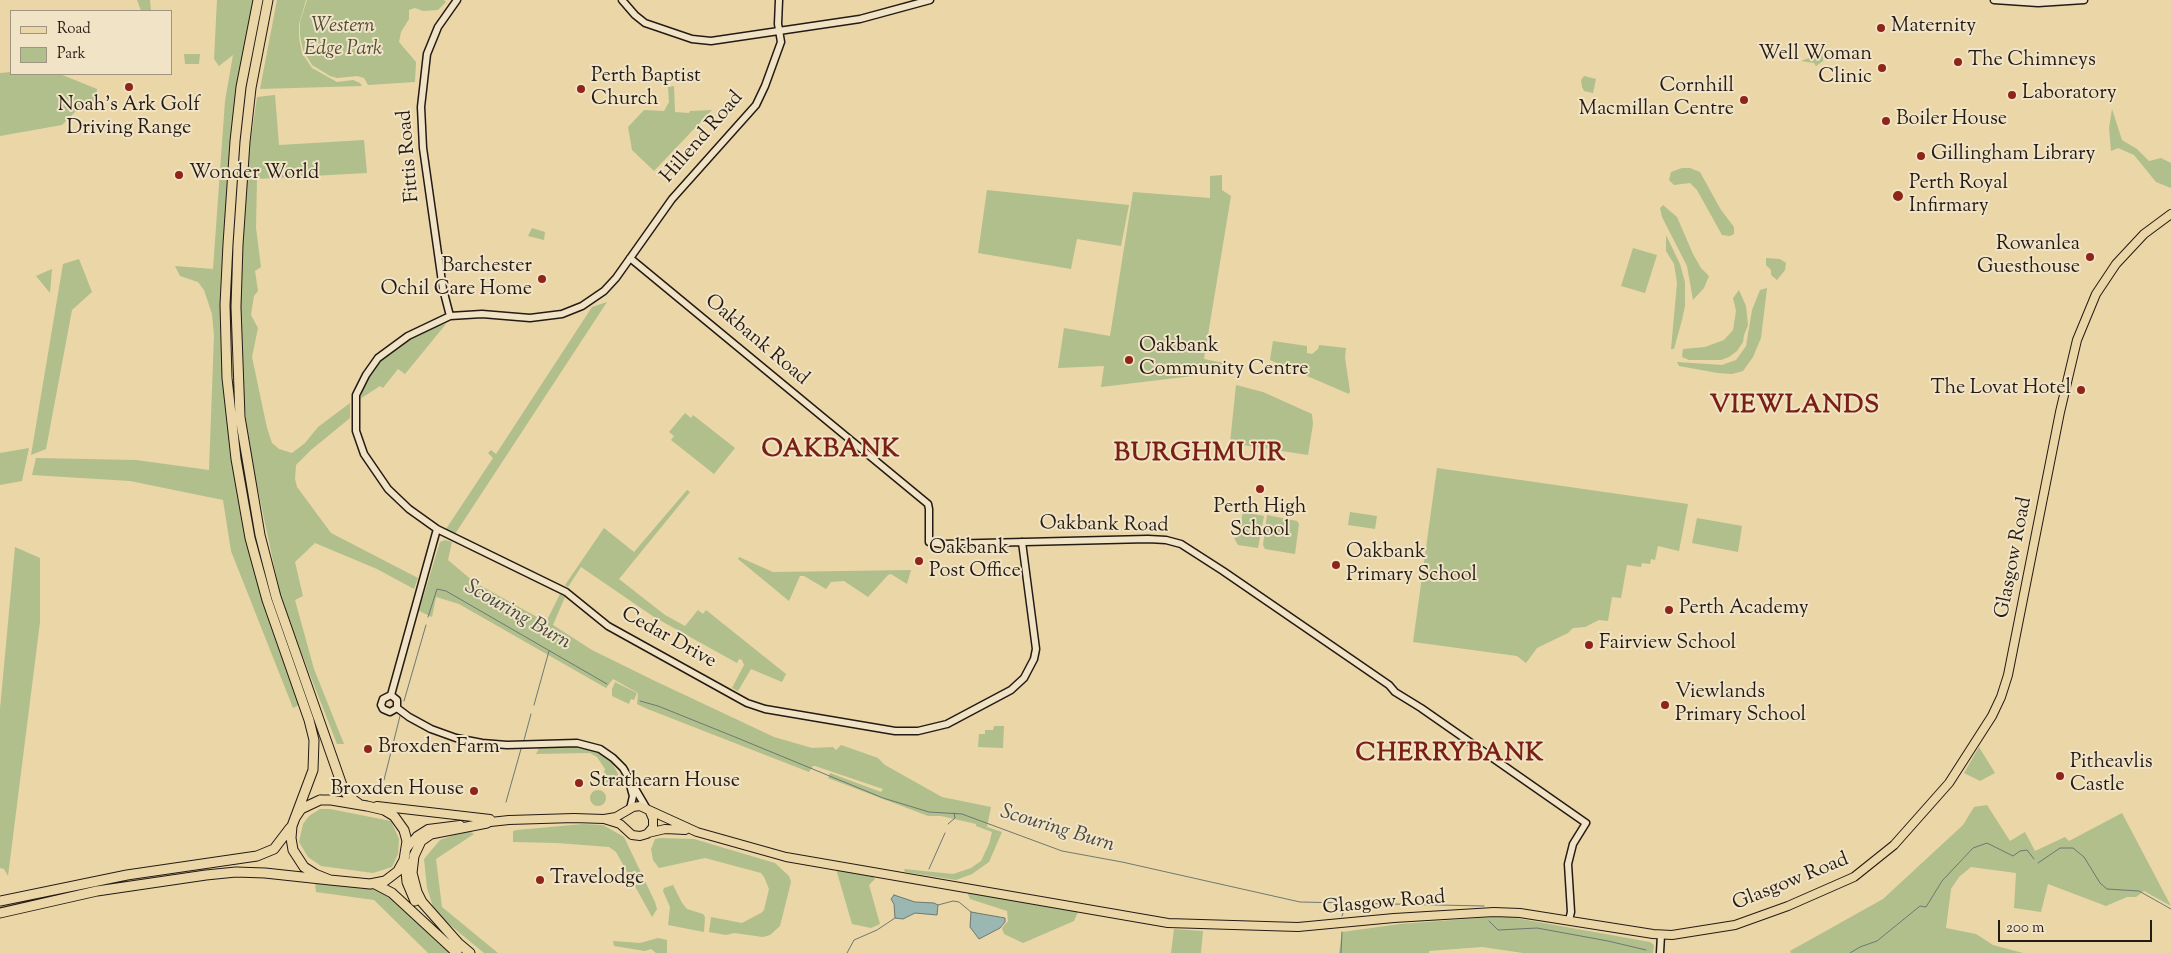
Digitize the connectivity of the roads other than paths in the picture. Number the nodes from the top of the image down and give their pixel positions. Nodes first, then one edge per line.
1 (258, 0) edge
2 (268, 0) edge
3 (457, 0) edge
4 (622, 0) edge
5 (778, 0) edge
6 (930, 0) edge
7 (1994, 0) edge
8 (2084, 0) edge
9 (780, 30) junction
10 (2171, 214) edge
11 (630, 258) junction
12 (450, 316) junction
13 (437, 529) junction
14 (1022, 542) junction
15 (391, 696) junction
16 (397, 708) junction
17 (623, 768) junction
18 (363, 805) junction
19 (629, 810) junction
20 (649, 810) junction
21 (604, 819) junction
22 (509, 820) junction
23 (293, 822) junction
24 (486, 823) junction
25 (624, 827) junction
26 (697, 832) junction
27 (648, 833) junction
28 (407, 851) junction
29 (330, 880) junction
30 (375, 884) junction
31 (0, 901) edge
32 (0, 913) edge
33 (1569, 920) junction
34 (1661, 935) junction
35 (458, 949) edge
36 (470, 953) edge
37 (1660, 953) edge

1 - 23 highway
2 - 18 highway
3 - 12 street, Fittis Road
4 - 9 street
5 - 9 street, Hillend Road
6 - 9 street
7 - 8 street
9 - 11 street, Hillend Road
10 - 34 main road, Glasgow Road
11 - 12 street, Hillend Road
11 - 14 street, Oakbank Road
12 - 13 street, Cedar Drive
13 - 14 street, Cedar Drive
13 - 15 street
14 - 33 street, Oakbank Road
15 - 16 street
15 - 16 street
16 - 17 street
17 - 19 street
17 - 20 street
18 - 22 main road
18 - 23 highway
18 - 28 highway
19 - 20 main road
19 - 21 main road
19 - 25 main road
20 - 26 main road
20 - 27 main road
21 - 22 main road
21 - 25 main road
22 - 24 main road
23 - 29 highway
23 - 31 highway
24 - 28 main road
24 - 35 highway
25 - 27 main road
26 - 27 main road
26 - 33 main road, Glasgow Road
28 - 30 highway
28 - 35 highway
29 - 30 highway
29 - 32 highway
30 - 35 highway
33 - 34 main road, Glasgow Road
34 - 37 street
35 - 36 highway

